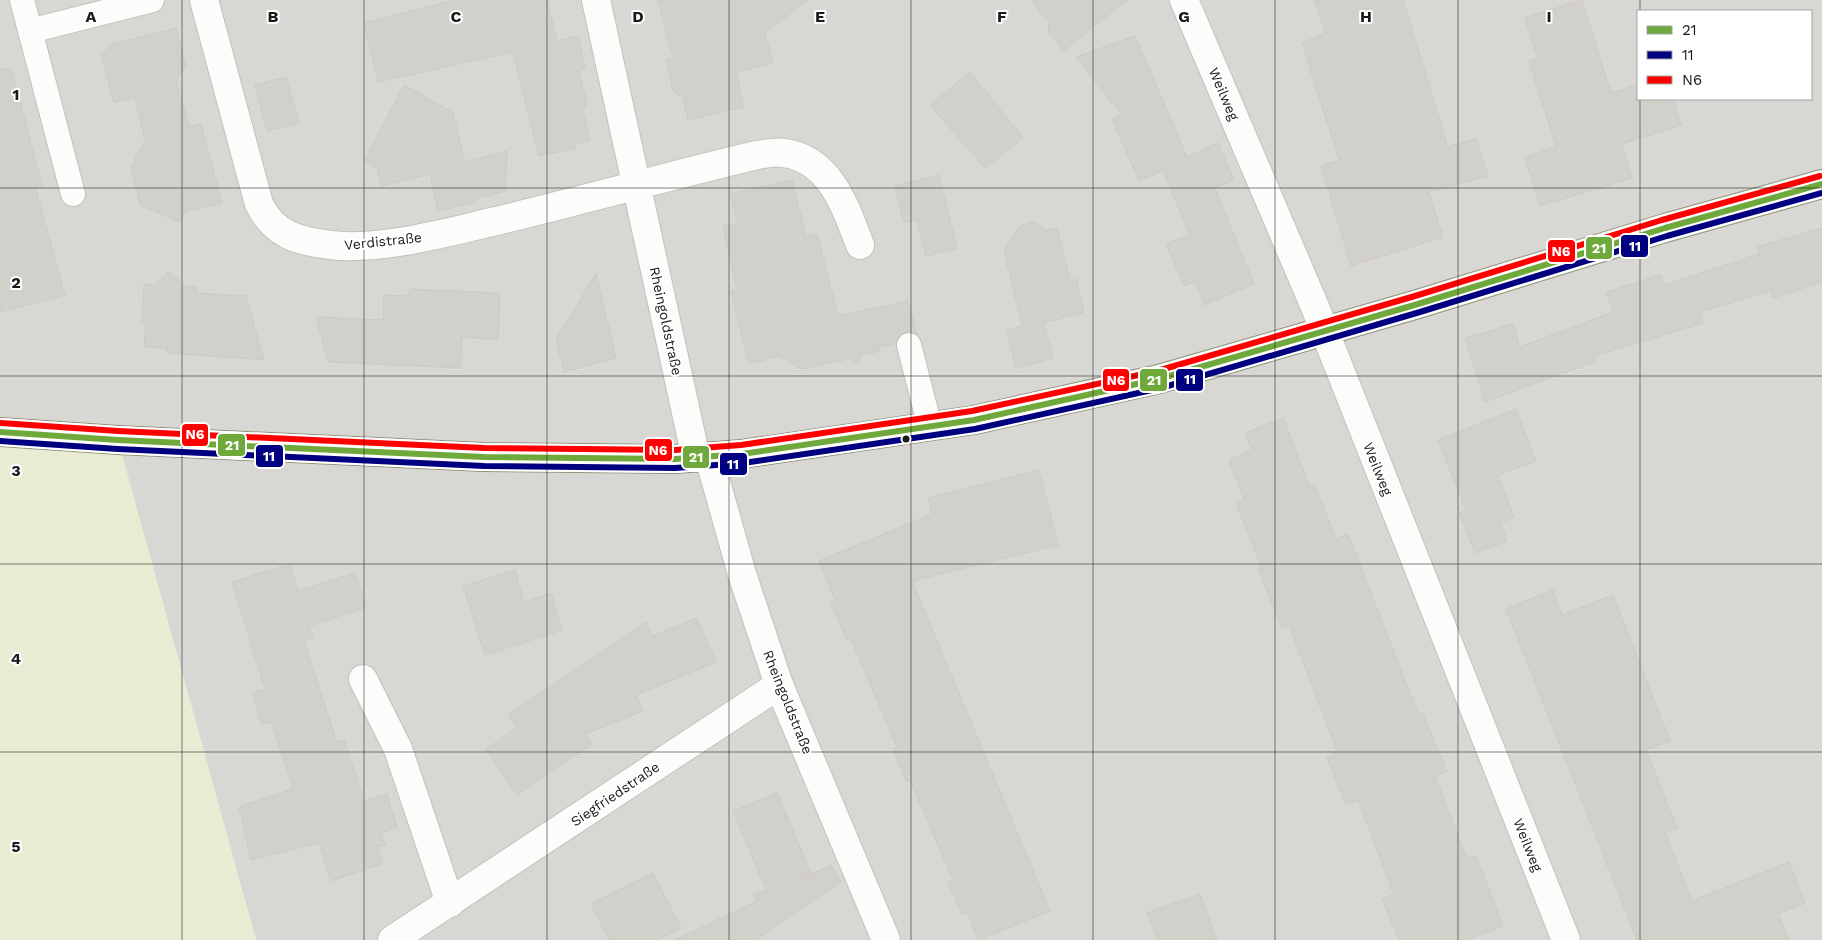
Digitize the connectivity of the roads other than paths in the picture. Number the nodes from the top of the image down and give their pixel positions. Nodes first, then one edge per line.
1 (22, 0) edge
2 (152, 0) edge
3 (204, 0) edge
4 (596, 0) edge
5 (1184, 0) edge
6 (30, 31) junction
7 (637, 184) junction
8 (1822, 184) edge
9 (73, 194) dead end
10 (860, 245) dead end
11 (1324, 332) junction
12 (909, 345) dead end
13 (930, 427) junction
14 (0, 432) edge
15 (703, 457) junction
16 (363, 680) dead end
17 (780, 685) junction
18 (450, 903) junction
19 (392, 940) edge
20 (886, 940) edge
21 (1566, 940) edge

1 - 6 lane
2 - 6 lane
3 - 7 street, Verdistraße
4 - 7 street, Rheingoldstraße
5 - 11 street, Weilweg
6 - 9 lane
7 - 10 street
7 - 15 street, Rheingoldstraße
8 - 11 street
11 - 13 street
11 - 21 street, Weilweg
12 - 13 lane
13 - 15 street
14 - 15 street
15 - 17 street, Rheingoldstraße
16 - 18 street
17 - 18 street, Siegfriedstraße
17 - 20 street, Rheingoldstraße
18 - 19 street, Siegfriedstraße

